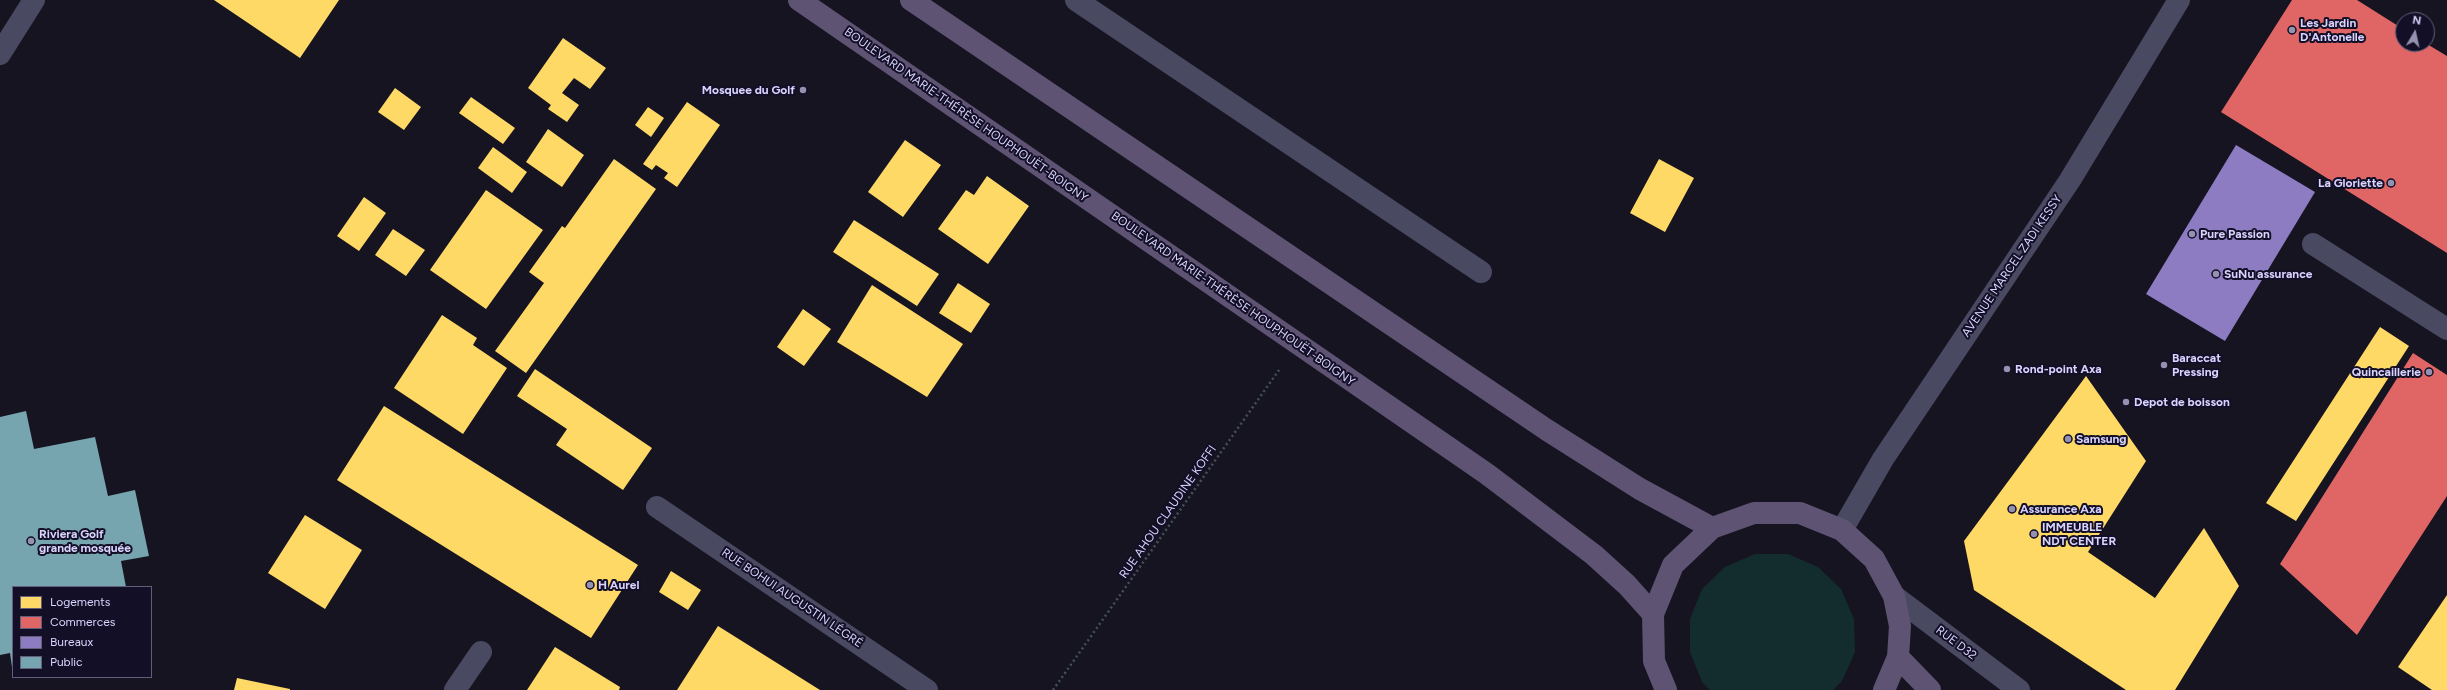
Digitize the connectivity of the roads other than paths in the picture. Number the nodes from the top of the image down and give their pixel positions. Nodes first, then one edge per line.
1 (34, 0) edge
2 (799, 0) edge
3 (911, 0) edge
4 (1076, 0) edge
5 (2179, 0) edge
6 (0, 54) edge
7 (2313, 244) dead end
8 (1481, 272) dead end
9 (2447, 329) edge
10 (657, 507) dead end
11 (1712, 528) junction
12 (1842, 530) junction
13 (1894, 596) junction
14 (1652, 614) junction
15 (481, 652) dead end
16 (1898, 657) junction
17 (455, 690) edge
18 (927, 690) edge
19 (1666, 690) edge
20 (1884, 690) edge
21 (1930, 690) edge
22 (2019, 690) edge

1 - 6 street
2 - 14 main road, BOULEVARD MARIE-THÉRÈSE HOUPHOUËT-BOIGNY
3 - 11 main road
4 - 8 street
5 - 12 street, AVENUE MARCEL ZADI KESSY
7 - 9 street
10 - 18 street, RUE BOHUI AUGUSTIN LÉGRÉ
11 - 12 main road
11 - 14 main road
12 - 13 main road
13 - 16 main road
13 - 22 street, RUE D32
14 - 19 main road
15 - 17 street
16 - 20 main road
16 - 21 main road

